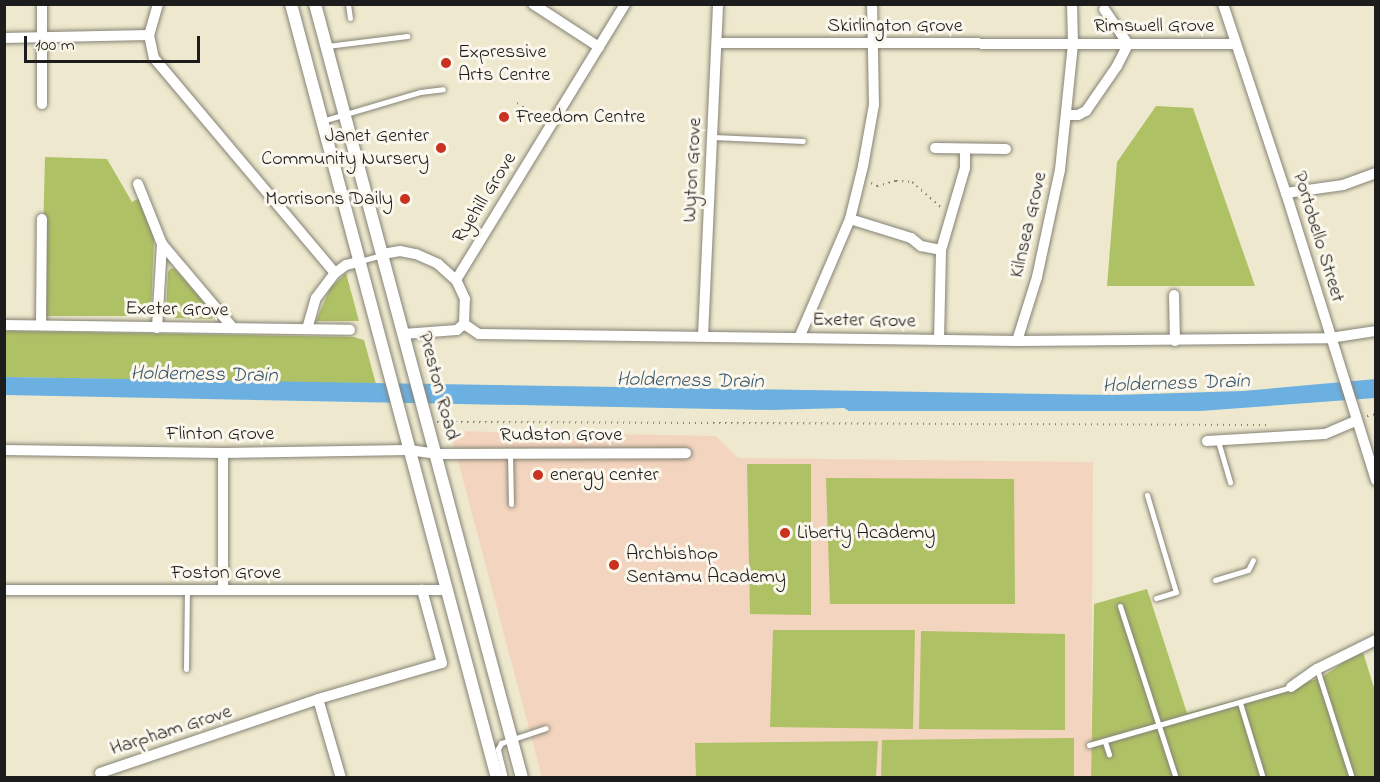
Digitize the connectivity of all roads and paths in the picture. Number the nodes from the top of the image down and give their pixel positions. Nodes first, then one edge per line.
1 (42, 4) edge
2 (158, 4) edge
3 (291, 4) edge
4 (315, 4) edge
5 (348, 4) edge
6 (533, 4) edge
7 (625, 4) edge
8 (718, 4) edge
9 (872, 4) edge
10 (1072, 4) edge
11 (1223, 4) edge
12 (1102, 6) edge
13 (350, 18) dead end
14 (150, 35) junction
15 (407, 36) dead end
16 (42, 37) junction
17 (4, 38) edge
18 (717, 43) junction
19 (875, 44) junction
20 (1073, 44) junction
21 (1128, 44) junction
22 (1235, 44) junction
23 (327, 46) junction
24 (599, 46) junction
25 (443, 89) dead end
26 (517, 103) dead end
27 (42, 104) dead end
28 (345, 114) junction
29 (1068, 115) junction
30 (320, 121) junction
31 (551, 124) junction
32 (713, 137) junction
33 (803, 141) dead end
34 (935, 148) dead end
35 (1005, 149) dead end
36 (965, 150) junction
37 (1376, 173) edge
38 (860, 180) junction
39 (138, 184) dead end
40 (1286, 193) junction
41 (952, 209) junction
42 (42, 219) dead end
43 (850, 219) junction
44 (162, 244) junction
45 (941, 250) junction
46 (383, 254) junction
47 (358, 262) junction
48 (334, 273) junction
49 (456, 280) junction
50 (1174, 295) dead end
51 (464, 324) junction
52 (4, 325) edge
53 (41, 325) junction
54 (158, 328) junction
55 (233, 328) junction
56 (307, 329) junction
57 (350, 330) dead end
58 (1376, 331) edge
59 (404, 334) junction
60 (703, 336) junction
61 (799, 338) junction
62 (1330, 338) junction
63 (939, 340) junction
64 (1017, 341) junction
65 (1175, 341) junction
66 (426, 419) junction
67 (1356, 421) junction
68 (1272, 425) dead end
69 (1213, 441) joint
70 (4, 450) edge
71 (409, 450) junction
72 (223, 453) junction
73 (510, 453) junction
74 (686, 453) dead end
75 (436, 454) junction
76 (1376, 480) edge
77 (1230, 482) dead end
78 (1147, 495) dead end
79 (511, 504) dead end
80 (1253, 560) dead end
81 (1215, 580) dead end
82 (4, 590) edge
83 (223, 590) junction
84 (422, 590) junction
85 (447, 590) junction
86 (187, 591) junction
87 (1156, 598) dead end
88 (1120, 606) dead end
89 (1376, 640) edge
90 (186, 669) dead end
91 (1317, 669) junction
92 (1291, 687) joint
93 (318, 699) junction
94 (1240, 703) junction
95 (1159, 725) junction
96 (546, 728) dead end
97 (512, 738) junction
98 (1105, 742) junction
99 (1089, 746) dead end
100 (1109, 754) dead end
101 (100, 773) dead end
102 (341, 777) edge
103 (497, 777) edge
104 (505, 777) edge
105 (522, 777) edge
106 (1176, 777) edge
107 (1263, 777) edge
108 (1352, 777) edge

1 - 16 street
2 - 14 street
3 - 30 street
4 - 23 street, Preston Road
5 - 13 lane
6 - 24 street
7 - 24 street, Ryehill Grove
8 - 18 street, Wyton Grove
9 - 19 street
10 - 20 street, Kilnsea Grove
11 - 22 street, Portobello Street
12 - 21 street
14 - 16 street
14 - 48 street
15 - 23 lane
16 - 17 street
16 - 27 street
18 - 19 street, Skirlington Grove
18 - 32 street, Wyton Grove
19 - 20 street, Skirlington Grove
19 - 38 street
20 - 21 street, Rimswell Grove
20 - 29 street, Kilnsea Grove
21 - 22 street, Rimswell Grove
21 - 29 street
22 - 40 street, Portobello Street
23 - 28 street, Preston Road
24 - 31 street, Ryehill Grove
25 - 28 lane
26 - 31 path
28 - 30 lane
28 - 46 street, Preston Road
29 - 64 street, Kilnsea Grove
30 - 47 street
31 - 49 street, Ryehill Grove
32 - 33 lane
32 - 60 street, Wyton Grove
34 - 36 street
35 - 36 street
36 - 41 street
37 - 40 street
38 - 41 path
38 - 43 street
39 - 44 street
40 - 62 street, Portobello Street
41 - 45 street
42 - 53 street
43 - 45 street
43 - 61 street
44 - 54 street
44 - 55 street
45 - 63 street
46 - 47 lane
46 - 49 street
46 - 59 street, Preston Road
47 - 48 street
47 - 71 street
48 - 56 street
49 - 51 street
50 - 65 street
51 - 59 street
51 - 60 street, Exeter Grove
52 - 53 street, Exeter Grove
53 - 54 street, Exeter Grove
54 - 55 street, Exeter Grove
55 - 56 street, Exeter Grove
56 - 57 street, Exeter Grove
58 - 62 street, Exeter Grove
59 - 66 street, Preston Road
60 - 61 street, Exeter Grove
61 - 63 street, Exeter Grove
62 - 65 street, Exeter Grove
62 - 67 street, Portobello Street
63 - 64 street, Exeter Grove
64 - 65 street, Exeter Grove
66 - 68 path
66 - 75 street, Preston Road
67 - 69 street
67 - 76 street, Portobello Street
69 - 77 lane
70 - 72 street, Flinton Grove
71 - 72 street, Flinton Grove
71 - 75 street, Flinton Grove
71 - 85 street
72 - 83 street
73 - 74 street, Rudston Grove
73 - 75 street, Rudston Grove
73 - 79 lane
75 - 97 street, Preston Road
78 - 87 lane
80 - 81 lane
82 - 86 street, Foston Grove
83 - 84 street, Foston Grove
83 - 86 street, Foston Grove
84 - 85 street, Foston Grove
84 - 93 street, Harpham Grove
85 - 103 street
86 - 90 lane
88 - 95 lane
89 - 91 street
91 - 92 street
91 - 108 lane
92 - 94 lane
93 - 101 street, Harpham Grove
93 - 102 street
94 - 95 lane
94 - 107 lane
95 - 98 lane
95 - 106 lane
96 - 97 lane
97 - 104 lane
97 - 105 street, Preston Road
98 - 99 lane
98 - 100 lane

